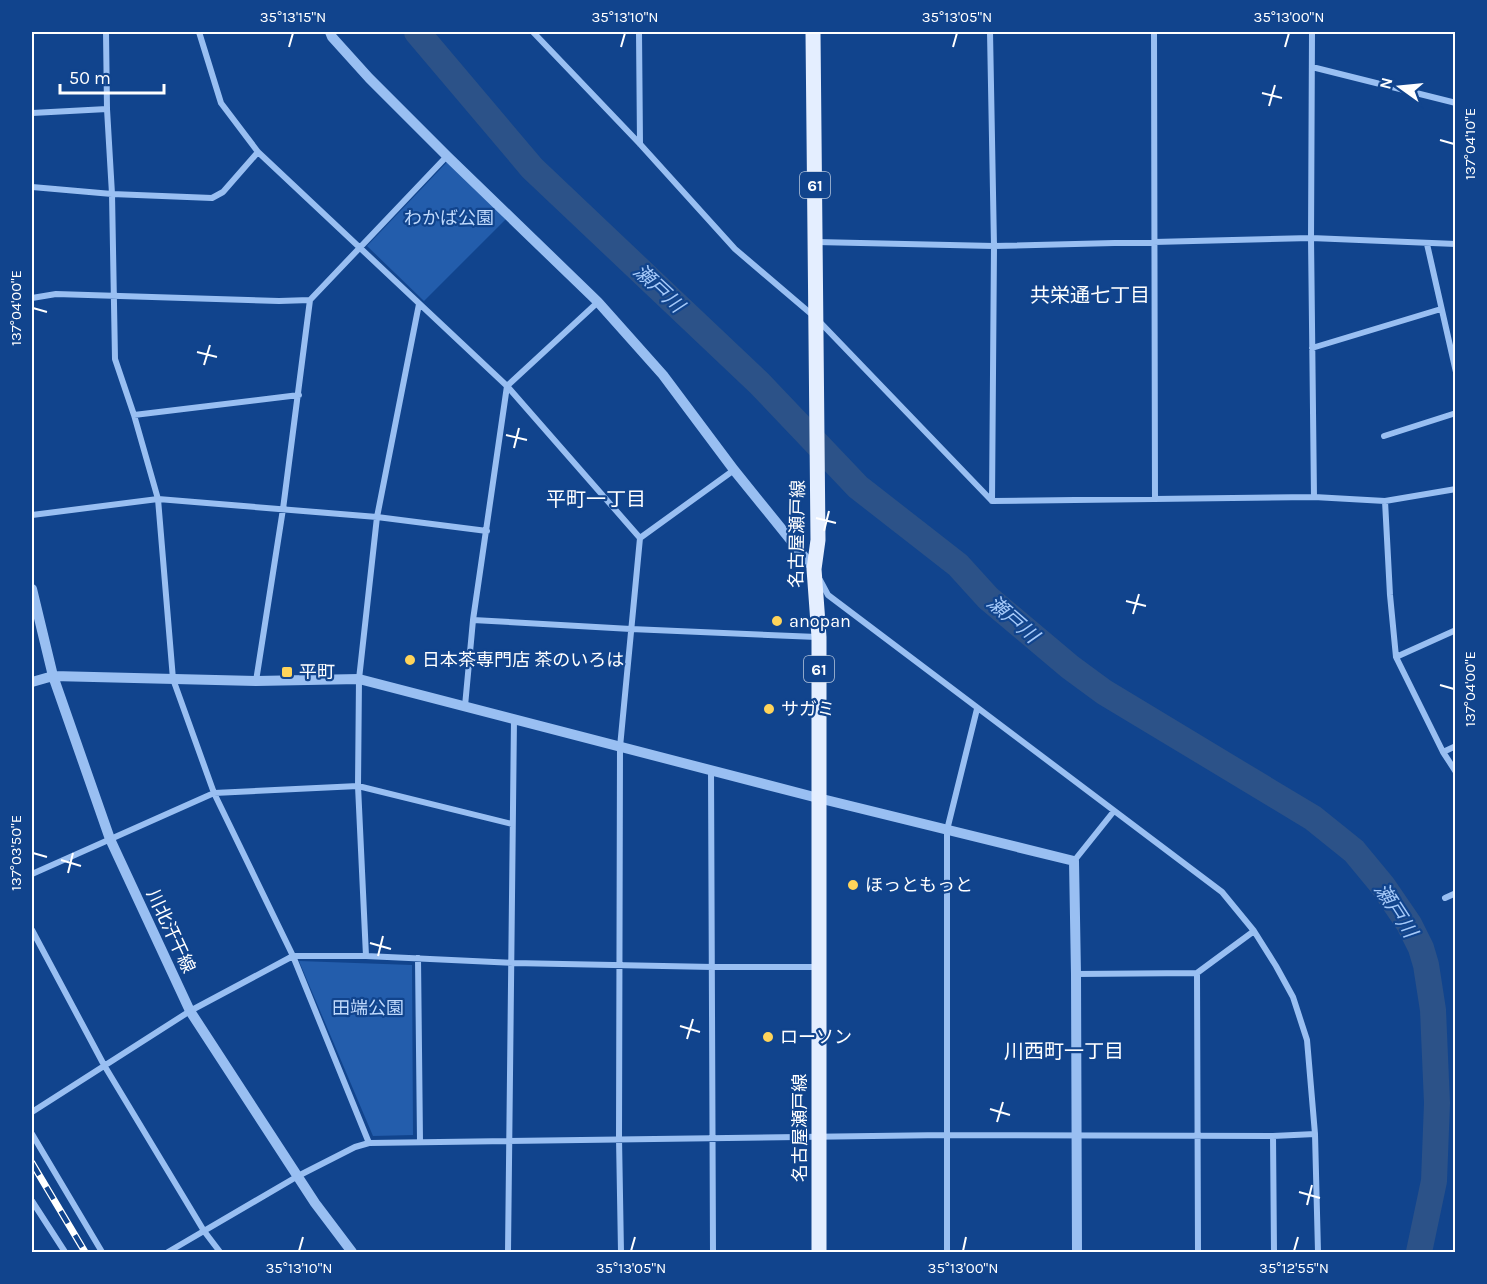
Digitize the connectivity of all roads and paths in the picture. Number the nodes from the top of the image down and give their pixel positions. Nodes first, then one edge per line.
1 (106, 32) edge
2 (199, 32) edge
3 (330, 32) edge
4 (533, 32) edge
5 (639, 32) edge
6 (813, 32) edge
7 (990, 32) edge
8 (1154, 32) edge
9 (1312, 32) edge
10 (1312, 67) junction
11 (1455, 103) edge
12 (106, 109) junction
13 (32, 113) edge
14 (640, 144) junction
15 (258, 152) junction
16 (447, 156) junction
17 (32, 187) edge
18 (112, 195) junction
19 (1311, 238) junction
20 (816, 242) junction
21 (1156, 242) junction
22 (1427, 244) junction
23 (1455, 244) edge
24 (994, 246) junction
25 (361, 247) junction
26 (114, 296) junction
27 (32, 298) edge
28 (310, 300) junction
29 (598, 302) junction
30 (419, 304) junction
31 (1441, 309) junction
32 (816, 318) junction
33 (1312, 348) junction
34 (1455, 372) edge
35 (507, 386) junction
36 (299, 395) junction
37 (1455, 413) edge
38 (134, 415) junction
39 (1384, 436) dead end
40 (734, 470) junction
41 (1455, 489) edge
42 (1314, 497) junction
43 (158, 499) junction
44 (1155, 499) junction
45 (992, 501) junction
46 (1385, 501) junction
47 (283, 509) junction
48 (32, 515) edge
49 (377, 517) junction
50 (487, 531) junction
51 (640, 538) junction
52 (814, 569) junction
53 (32, 589) edge
54 (473, 620) junction
55 (632, 629) junction
56 (1455, 630) edge
57 (819, 637) junction
58 (1396, 657) junction
59 (52, 676) junction
60 (358, 678) junction
61 (173, 679) junction
62 (256, 681) junction
63 (32, 682) edge
64 (465, 706) junction
65 (977, 709) junction
66 (514, 719) junction
67 (1455, 746) edge
68 (620, 747) junction
69 (1443, 752) junction
70 (711, 770) junction
71 (1455, 772) edge
72 (358, 786) junction
73 (214, 793) junction
74 (818, 798) junction
75 (1114, 811) junction
76 (512, 824) junction
77 (947, 830) junction
78 (110, 839) junction
79 (1074, 861) junction
80 (32, 874) edge
81 (1455, 892) edge
82 (1445, 898) dead end
83 (32, 930) edge
84 (1254, 931) junction
85 (293, 956) junction
86 (366, 956) junction
87 (418, 958) junction
88 (513, 963) junction
89 (619, 965) junction
90 (819, 967) junction
91 (713, 968) junction
92 (1197, 973) junction
93 (1076, 974) junction
94 (190, 1011) junction
95 (104, 1065) junction
96 (32, 1112) edge
97 (32, 1134) edge
98 (1315, 1134) junction
99 (946, 1135) junction
100 (1077, 1136) junction
101 (1196, 1136) junction
102 (1273, 1136) junction
103 (619, 1138) junction
104 (712, 1138) junction
105 (819, 1138) junction
106 (420, 1141) junction
107 (510, 1141) junction
108 (369, 1143) junction
109 (298, 1176) junction
110 (32, 1201) edge
111 (204, 1231) junction
112 (65, 1252) edge
113 (102, 1252) edge
114 (168, 1252) edge
115 (220, 1252) edge
116 (352, 1252) edge
117 (508, 1252) edge
118 (621, 1252) edge
119 (713, 1252) edge
120 (819, 1252) edge
121 (947, 1252) edge
122 (1077, 1252) edge
123 (1198, 1252) edge
124 (1274, 1252) edge
125 (1318, 1252) edge

1 - 12 street
2 - 15 street
3 - 16 street
4 - 14 street
5 - 14 street
6 - 20 main road, 名古屋瀬戸線 / 61
7 - 24 street
8 - 21 street
9 - 10 street
10 - 11 street
10 - 19 street
12 - 13 street
12 - 18 street
14 - 32 street
15 - 18 street
15 - 25 street
16 - 25 street
16 - 29 street
17 - 18 street
18 - 26 street
19 - 21 street
19 - 22 street
19 - 33 street
20 - 24 street
20 - 32 main road, 名古屋瀬戸線 / 61
21 - 24 street
21 - 44 street
22 - 23 street
22 - 31 street
24 - 45 street
25 - 28 street
25 - 30 street
26 - 27 street
26 - 28 street
26 - 38 street
28 - 36 street
29 - 35 street
29 - 40 street
30 - 35 street
30 - 49 street
31 - 33 street
31 - 34 street
32 - 45 street
32 - 52 main road, 名古屋瀬戸線 / 61
33 - 42 street
35 - 50 street
35 - 51 street
36 - 38 street
36 - 47 street
37 - 39 street
38 - 43 street
40 - 51 street
40 - 52 street
41 - 46 street
42 - 44 street
42 - 46 street
43 - 47 street
43 - 48 street
43 - 61 street
44 - 45 street
46 - 58 street
47 - 49 street
47 - 62 street
49 - 50 street
49 - 60 street
50 - 54 street
51 - 55 street
52 - 57 main road, 名古屋瀬戸線 / 61
52 - 65 street
53 - 59 street, 川北汗干線
54 - 55 street
54 - 64 street
55 - 57 street
55 - 68 street
56 - 58 street
57 - 74 main road, 名古屋瀬戸線 / 61
58 - 69 street
59 - 61 street
59 - 63 street
59 - 78 street, 川北汗干線
60 - 62 street
60 - 64 street
60 - 72 street
61 - 62 street
61 - 73 street
64 - 66 street
65 - 75 street
65 - 77 street
66 - 68 street
66 - 76 street
67 - 69 street
68 - 70 street
68 - 89 street
69 - 71 street
70 - 74 street
70 - 91 street
72 - 73 street
72 - 76 street
72 - 86 street
73 - 78 street
73 - 85 street
74 - 77 street
74 - 90 main road, 名古屋瀬戸線 / 61
75 - 79 street
75 - 84 street
76 - 88 street
77 - 79 street
77 - 99 street
78 - 80 street
78 - 94 street, 川北汗干線
79 - 93 street
81 - 82 street
83 - 95 street
84 - 92 street
84 - 98 street
85 - 86 street
85 - 94 street
85 - 108 street
86 - 87 street
87 - 88 street
87 - 106 street
88 - 89 street
88 - 107 street
89 - 91 street
89 - 103 street
90 - 91 street
90 - 105 main road, 名古屋瀬戸線 / 61
91 - 104 street
92 - 93 street
92 - 101 street
93 - 100 street
94 - 95 street
94 - 109 street, 川北汗干線
95 - 96 street
95 - 111 street
97 - 113 street
98 - 102 street
98 - 125 street
99 - 100 street
99 - 105 street
99 - 121 street
100 - 101 street
100 - 122 street
101 - 102 street
101 - 123 street
102 - 124 street
103 - 104 street
103 - 107 street
103 - 118 street
104 - 105 street
104 - 119 street
105 - 120 main road, 名古屋瀬戸線 / 61
106 - 107 street
106 - 108 street
107 - 117 street
108 - 109 street
109 - 111 street
109 - 116 street, 川北汗干線
110 - 112 street
111 - 114 street
111 - 115 street

